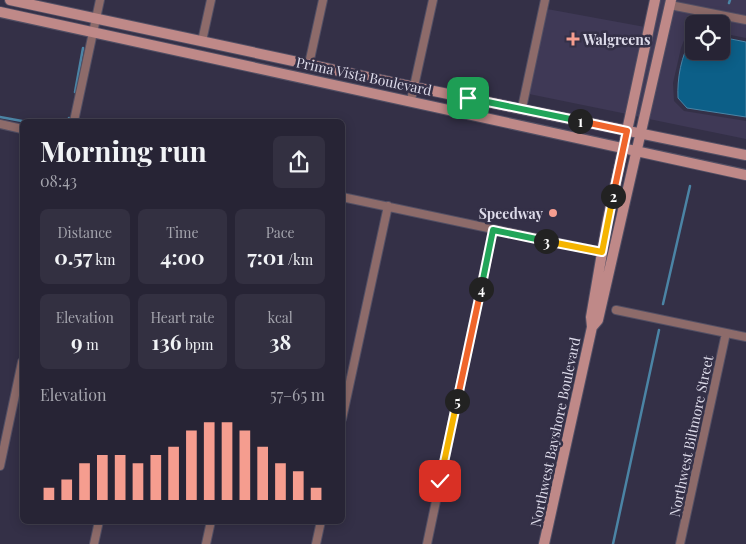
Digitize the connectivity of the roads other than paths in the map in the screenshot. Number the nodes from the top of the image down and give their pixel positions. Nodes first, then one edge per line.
1 (10, 0) edge
2 (100, 0) edge
3 (211, 0) edge
4 (323, 0) edge
5 (433, 0) edge
6 (545, 0) edge
7 (655, 0) edge
8 (671, 3) edge
9 (0, 12) edge
10 (96, 18) junction
11 (746, 20) edge
12 (93, 31) junction
13 (202, 40) junction
14 (309, 64) junction
15 (414, 87) junction
16 (411, 100) junction
17 (522, 108) junction
18 (74, 119) edge
19 (0, 124) edge
20 (20, 129) edge
21 (627, 131) junction
22 (641, 134) junction
23 (623, 149) junction
24 (636, 151) junction
25 (746, 155) edge
26 (746, 175) edge
27 (345, 198) edge
28 (388, 206) junction
29 (493, 230) junction
30 (602, 252) junction
31 (616, 310) dead end
32 (592, 327) junction
33 (726, 333) junction
34 (746, 337) edge
35 (20, 371) edge
36 (345, 405) edge
37 (0, 466) edge
38 (98, 524) edge
39 (210, 524) edge
40 (319, 524) edge
41 (94, 544) edge
42 (206, 544) edge
43 (316, 544) edge
44 (427, 544) edge
45 (544, 544) edge
46 (680, 544) edge

1 - 10 main road, Prima Vista Boulevard
2 - 10 street
3 - 13 street
4 - 14 street
5 - 15 street
6 - 17 street
7 - 21 main road, Northwest Bayshore Boulevard
8 - 11 street
8 - 22 main road, Northwest Bayshore Boulevard
9 - 12 main road, Prima Vista Boulevard
10 - 12 street
10 - 13 main road, Prima Vista Boulevard
12 - 16 main road, Prima Vista Boulevard
12 - 18 street
13 - 14 main road, Prima Vista Boulevard
14 - 15 main road, Prima Vista Boulevard
15 - 16 street
15 - 17 main road, Prima Vista Boulevard
16 - 23 main road, Prima Vista Boulevard
17 - 21 main road, Prima Vista Boulevard
19 - 20 street
21 - 22 main road, Prima Vista Boulevard
21 - 23 main road, Northwest Bayshore Boulevard
22 - 24 main road, Northwest Bayshore Boulevard
22 - 25 main road, Prima Vista Boulevard
23 - 24 main road, Prima Vista Boulevard
23 - 30 main road, Northwest Bayshore Boulevard
24 - 26 main road, Prima Vista Boulevard
24 - 32 main road, Northwest Bayshore Boulevard
27 - 28 street
28 - 29 street
28 - 36 street
29 - 30 street
29 - 44 street
30 - 32 main road, Northwest Bayshore Boulevard
31 - 33 street
32 - 45 main road, Northwest Bayshore Boulevard
33 - 34 street
33 - 46 street, Northwest Biltmore Street
35 - 37 street
38 - 41 street
39 - 42 street
40 - 43 street

